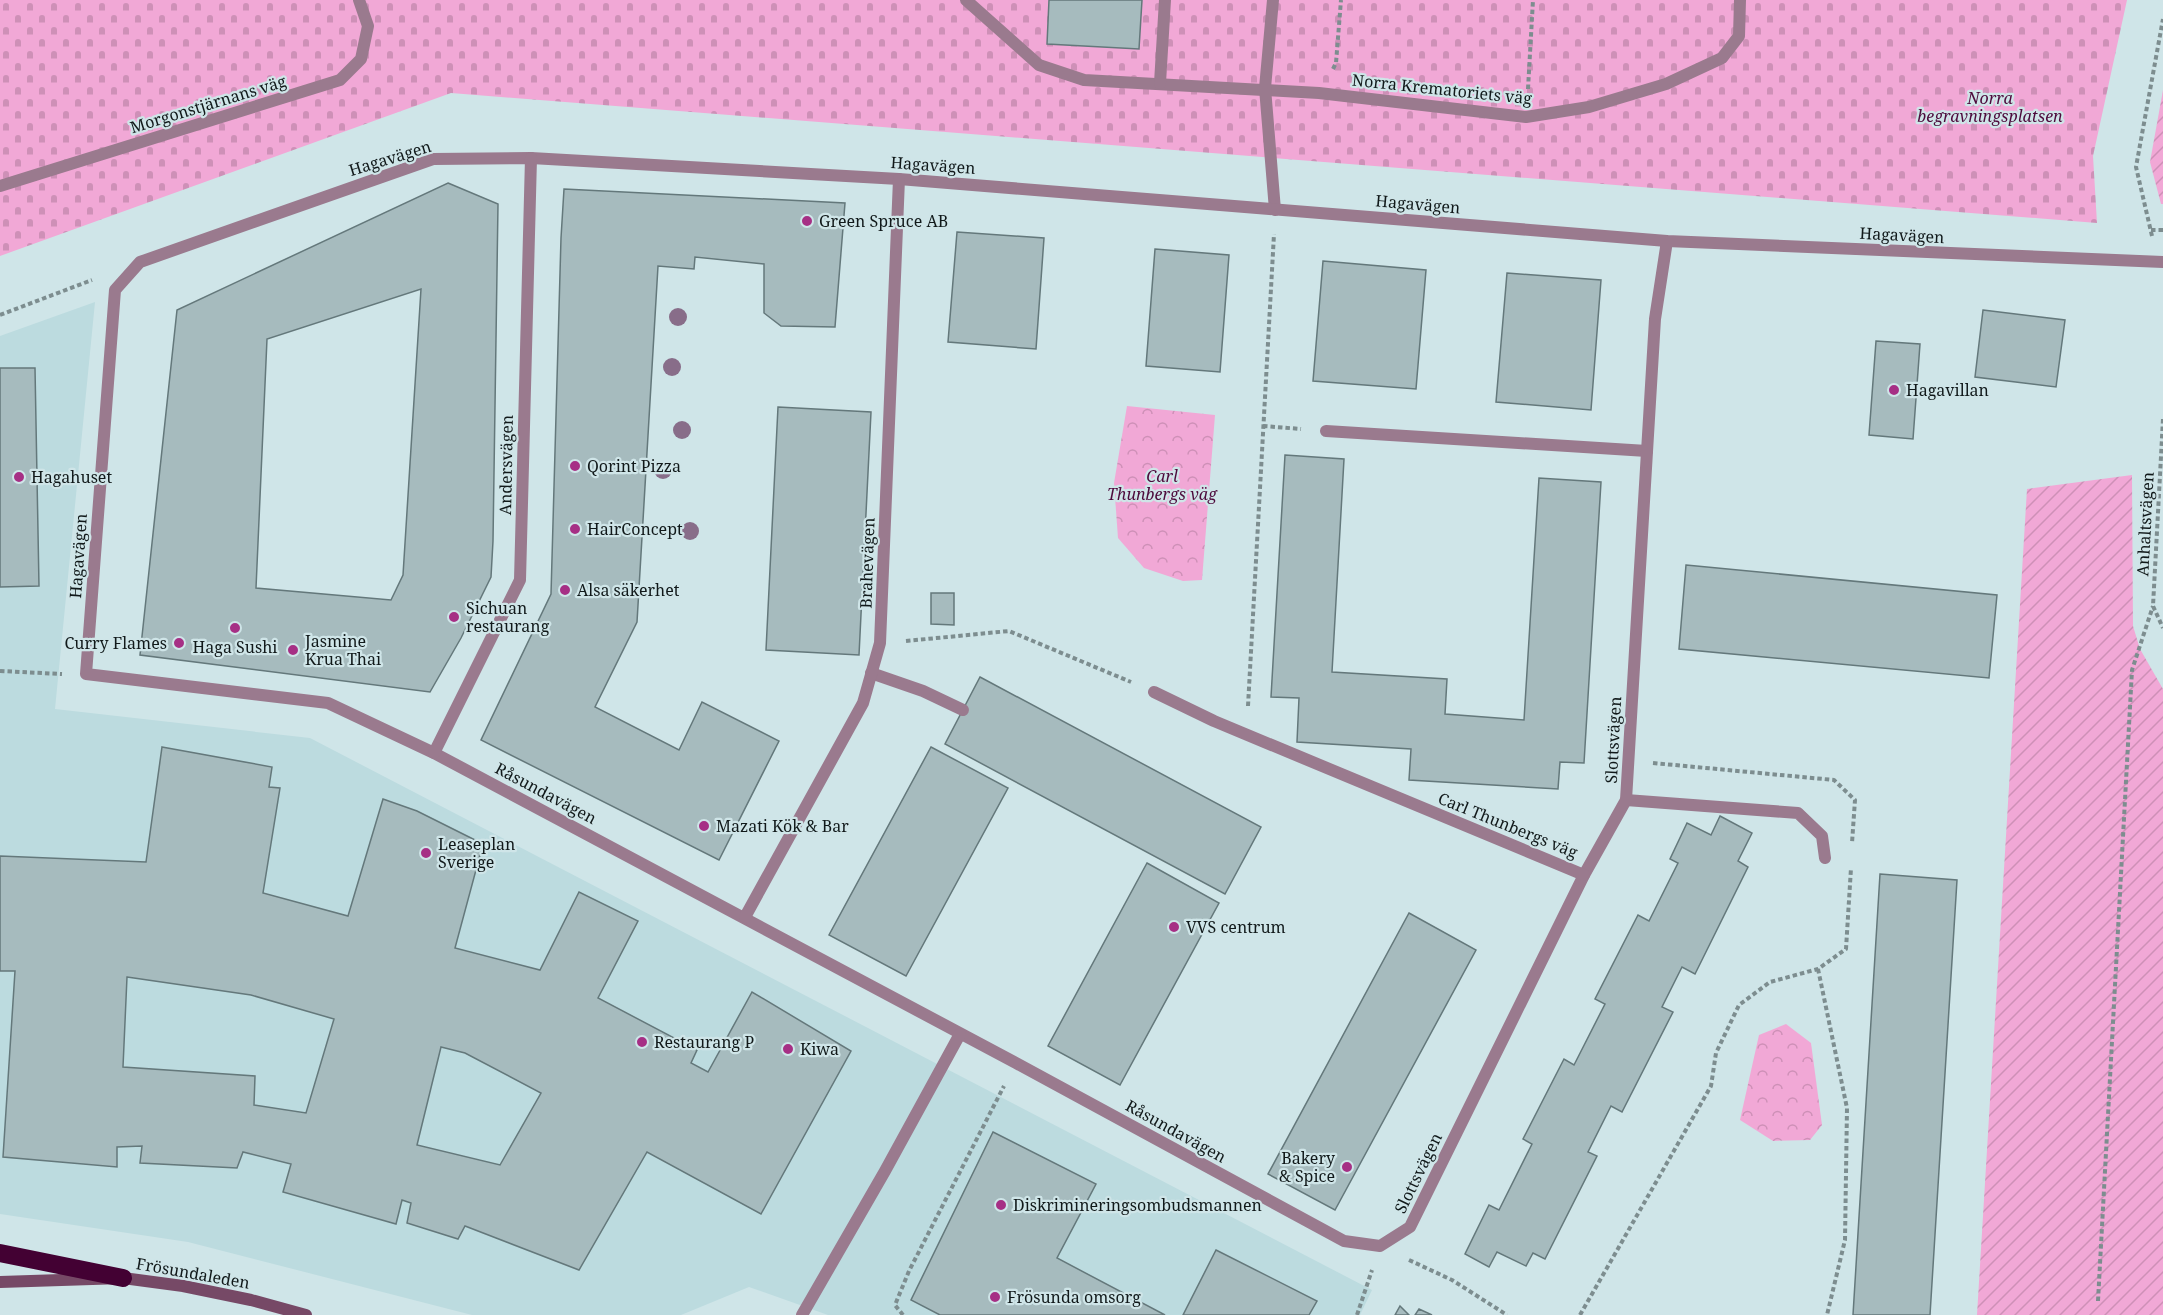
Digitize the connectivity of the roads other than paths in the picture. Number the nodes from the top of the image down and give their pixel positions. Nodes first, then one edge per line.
1 (359, 0) edge
2 (966, 0) edge
3 (1165, 0) edge
4 (1273, 0) edge
5 (1740, 0) edge
6 (1160, 83) junction
7 (1265, 88) junction
8 (531, 158) junction
9 (899, 178) junction
10 (0, 186) edge
11 (1275, 210) junction
12 (1667, 241) junction
13 (2163, 262) edge
14 (1326, 431) road end
15 (1647, 451) junction
16 (871, 672) junction
17 (86, 675) joint
18 (1154, 692) road end
19 (963, 710) dead end
20 (434, 753) junction
21 (1626, 800) junction
22 (1825, 858) dead end
23 (1584, 875) junction
24 (745, 918) junction
25 (960, 1034) junction
26 (1380, 1246) joint
27 (0, 1254) edge
28 (123, 1278) junction
29 (0, 1282) edge
30 (306, 1315) edge
31 (802, 1315) edge

1 - 10 street, Morgonstjärnans väg
2 - 6 street, Norra Krematoriets väg
3 - 6 street
4 - 7 street
5 - 7 street, Norra Krematoriets väg
6 - 7 street, Norra Krematoriets väg
7 - 11 street
8 - 9 street, Hagavägen
8 - 17 street, Hagavägen
8 - 20 street, Andersvägen
9 - 11 street, Hagavägen
9 - 16 street, Brahevägen
11 - 12 street, Hagavägen
12 - 13 street, Hagavägen
12 - 15 street, Slottsvägen
14 - 15 street
15 - 21 street, Slottsvägen
16 - 19 street
16 - 24 street, Brahevägen
17 - 20 street, Råsundavägen
18 - 23 street, Carl Thunbergs väg
20 - 24 street, Råsundavägen
21 - 22 street
21 - 23 street, Slottsvägen
23 - 26 street, Slottsvägen
24 - 25 street, Råsundavägen
25 - 26 street, Råsundavägen
25 - 31 street
27 - 28 highway
28 - 29 main road, Frösundaleden
28 - 30 main road, Frösundaleden

